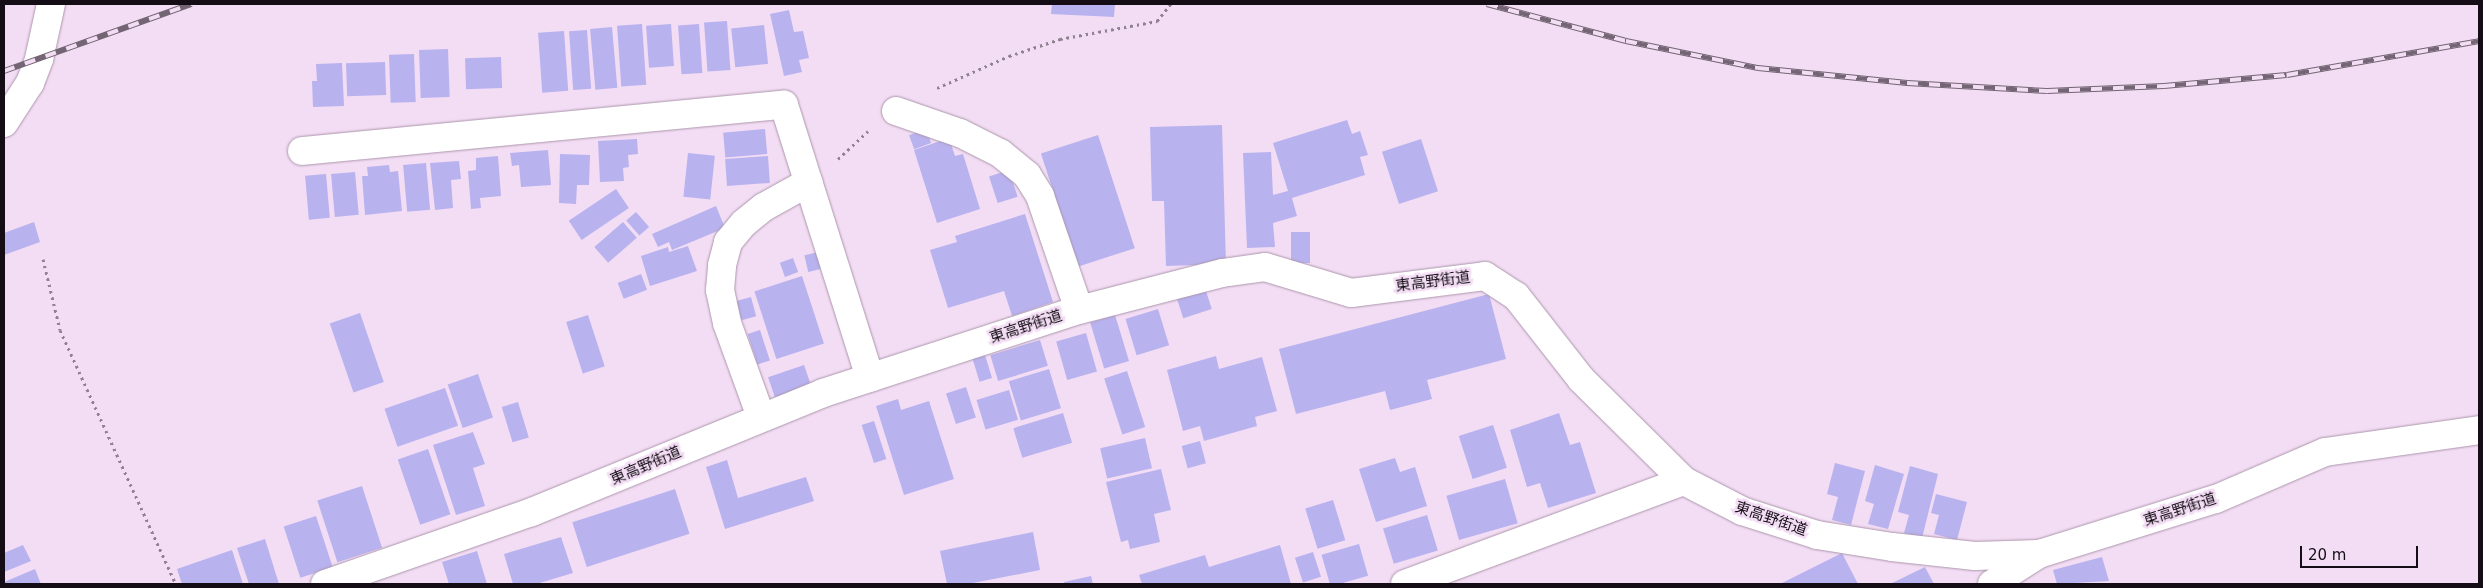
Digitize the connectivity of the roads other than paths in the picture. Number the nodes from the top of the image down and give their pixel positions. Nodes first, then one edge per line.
1 (51, 4) edge
2 (896, 111) road end
3 (4, 123) edge
4 (302, 151) dead end
5 (809, 182) junction
6 (1079, 310) junction
7 (870, 378) junction
8 (761, 418) junction
9 (2479, 430) edge
10 (1684, 480) junction
11 (2039, 554) junction
12 (325, 584) edge
13 (1404, 584) edge
14 (1992, 584) edge

1 - 3 street
2 - 6 street
4 - 5 street
5 - 7 street
5 - 8 street
6 - 7 street, 東高野街道
6 - 10 street, 東高野街道
7 - 8 street, 東高野街道
8 - 12 street, 東高野街道
9 - 11 street, 東高野街道
10 - 11 street, 東高野街道
10 - 13 street
11 - 14 street

